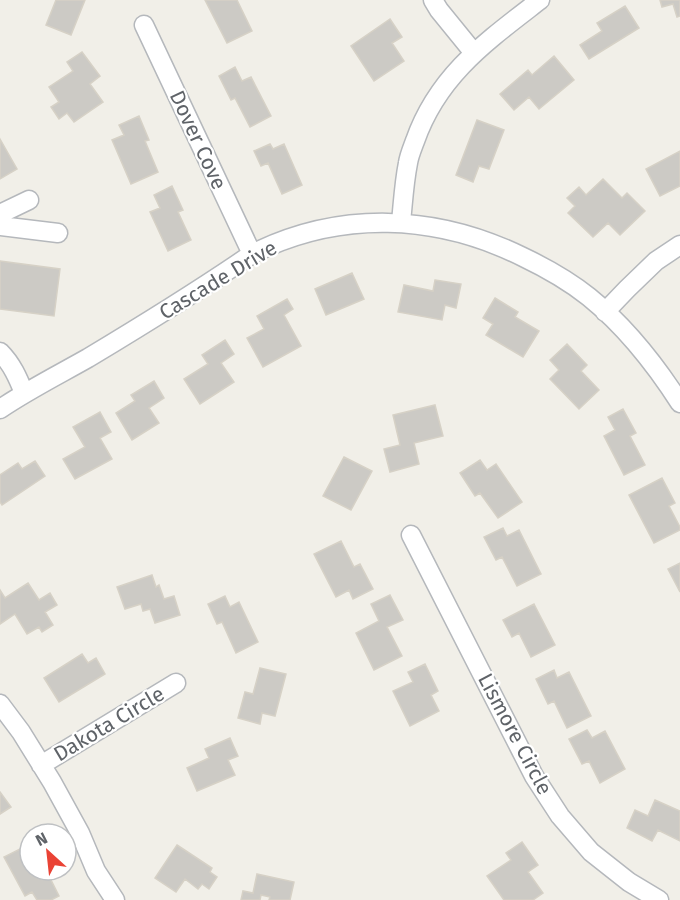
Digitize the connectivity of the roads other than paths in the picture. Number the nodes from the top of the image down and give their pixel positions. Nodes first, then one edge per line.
1 (433, 0) edge
2 (540, 0) edge
3 (144, 25) dead end
4 (474, 53) junction
5 (29, 200) dead end
6 (0, 214) edge
7 (401, 222) junction
8 (0, 226) edge
9 (58, 233) dead end
10 (680, 245) edge
11 (252, 254) junction
12 (605, 312) junction
13 (0, 352) edge
14 (24, 393) junction
15 (680, 404) edge
16 (0, 409) edge
17 (411, 535) dead end
18 (176, 683) dead end
19 (0, 704) edge
20 (41, 765) junction
21 (115, 900) edge
22 (660, 900) edge

1 - 4 street
2 - 4 street
3 - 11 street, Dover Cove
4 - 7 street
5 - 6 street
7 - 11 street, Cascade Drive
7 - 12 street, Cascade Drive
8 - 9 street
10 - 12 street
11 - 14 street, Cascade Drive
12 - 15 street, Cascade Drive
13 - 14 street
14 - 16 street, Cascade Drive
17 - 22 street, Lismore Circle
18 - 20 street, Dakota Circle
19 - 20 street
20 - 21 street

